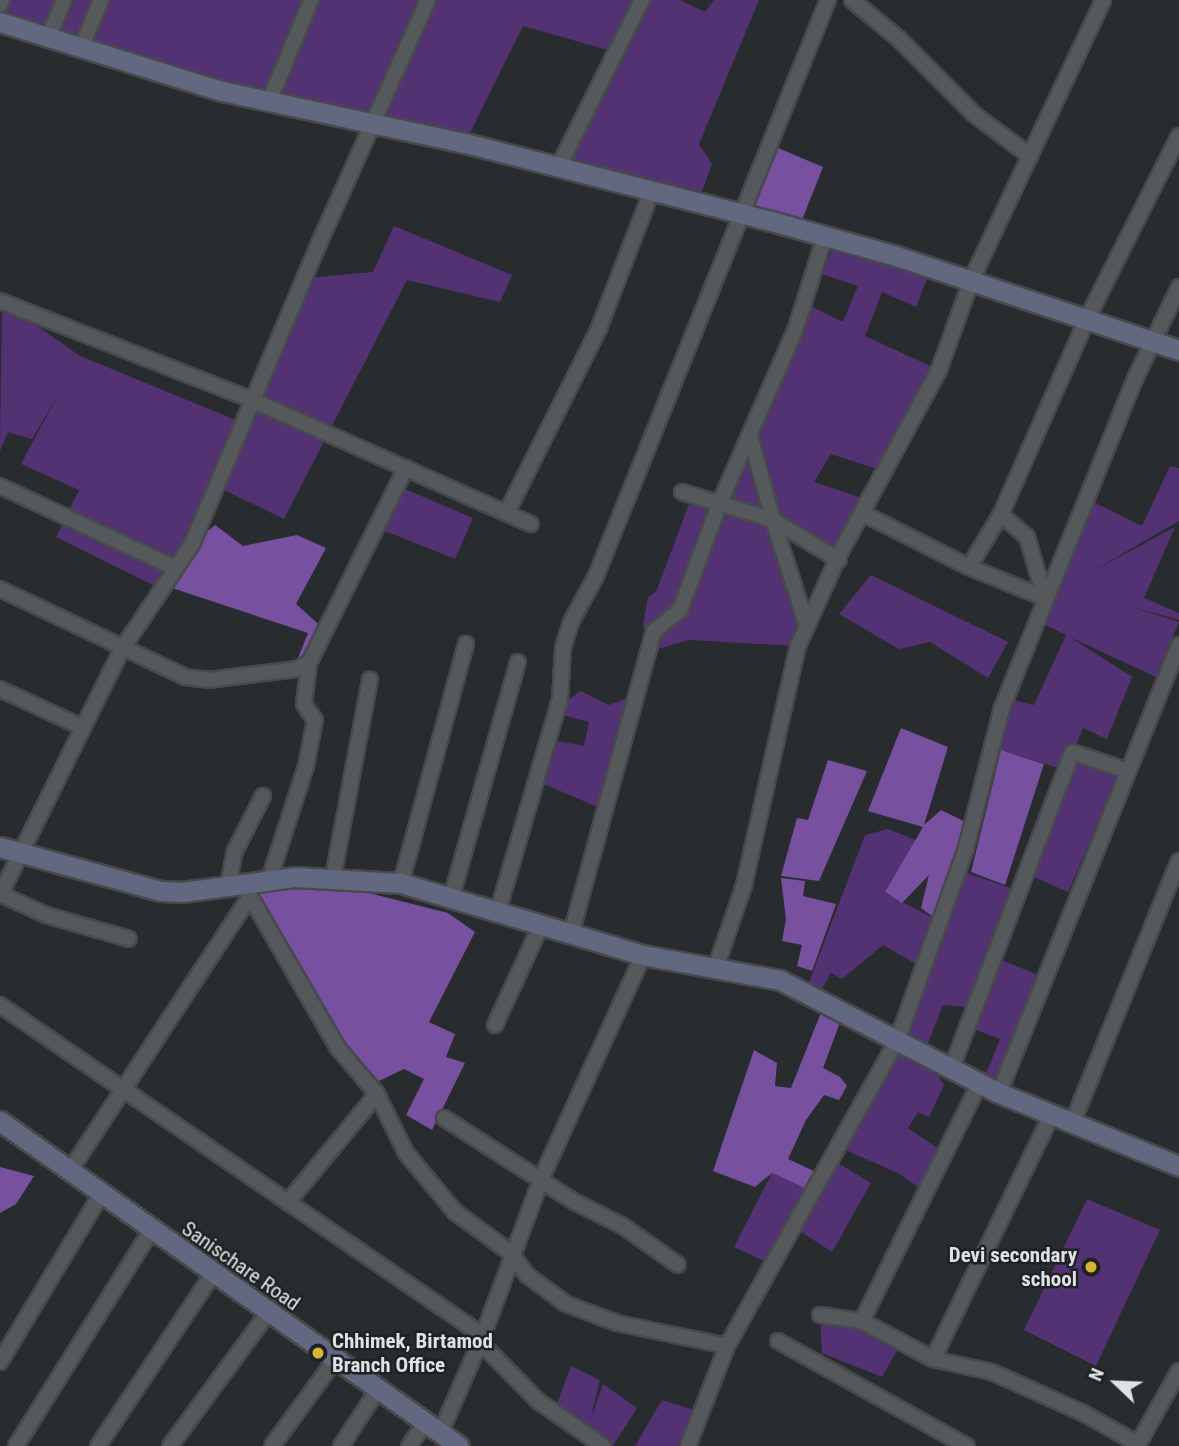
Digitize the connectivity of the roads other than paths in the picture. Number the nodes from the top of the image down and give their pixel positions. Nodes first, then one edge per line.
1 (2, 0) edge
2 (64, 0) edge
3 (101, 0) edge
4 (311, 0) edge
5 (428, 0) edge
6 (642, 0) edge
7 (852, 0) edge
8 (1102, 0) edge
9 (824, 2) edge
10 (0, 5) edge
11 (0, 22) edge
12 (48, 38) junction
13 (81, 48) junction
14 (269, 102) junction
15 (372, 126) junction
16 (1179, 136) edge
17 (1030, 156) junction
18 (558, 168) junction
19 (652, 191) junction
20 (743, 215) junction
21 (825, 236) junction
22 (971, 281) junction
23 (1179, 287) edge
24 (0, 301) edge
25 (1087, 319) junction
26 (1152, 341) junction
27 (1179, 349) edge
28 (252, 400) junction
29 (750, 435) junction
30 (405, 468) junction
31 (0, 486) edge
32 (682, 492) dead end
33 (721, 500) junction
34 (507, 512) junction
35 (864, 514) junction
36 (1001, 514) junction
37 (773, 520) junction
38 (531, 524) dead end
39 (839, 561) junction
40 (969, 567) junction
41 (175, 568) junction
42 (0, 589) edge
43 (1045, 598) junction
44 (807, 626) junction
45 (466, 643) dead end
46 (1179, 645) edge
47 (122, 649) junction
48 (518, 662) dead end
49 (309, 663) junction
50 (370, 678) dead end
51 (0, 689) edge
52 (82, 727) junction
53 (1128, 771) junction
54 (263, 796) dead end
55 (0, 847) edge
56 (22, 853) junction
57 (1179, 861) edge
58 (333, 877) junction
59 (269, 880) junction
60 (401, 883) junction
61 (240, 890) junction
62 (0, 895) edge
63 (452, 895) junction
64 (498, 911) junction
65 (541, 925) junction
66 (571, 934) junction
67 (129, 939) dead end
68 (643, 955) junction
69 (716, 967) junction
70 (0, 1005) edge
71 (495, 1025) dead end
72 (897, 1041) junction
73 (952, 1067) junction
74 (980, 1082) junction
75 (121, 1090) junction
76 (999, 1093) junction
77 (377, 1094) junction
78 (1051, 1116) junction
79 (444, 1118) dead end
80 (0, 1121) edge
81 (1072, 1124) junction
82 (1179, 1166) edge
83 (69, 1172) junction
84 (542, 1177) junction
85 (100, 1196) junction
86 (288, 1202) junction
87 (151, 1231) junction
88 (511, 1253) junction
89 (678, 1265) dead end
90 (214, 1272) junction
91 (268, 1313) junction
92 (820, 1315) dead end
93 (862, 1321) junction
94 (778, 1341) dead end
95 (480, 1342) junction
96 (727, 1346) junction
97 (336, 1359) junction
98 (933, 1359) junction
99 (0, 1362) edge
100 (1179, 1371) edge
101 (379, 1388) junction
102 (433, 1428) junction
103 (1137, 1445) edge
104 (16, 1446) edge
105 (98, 1446) edge
106 (170, 1446) edge
107 (272, 1446) edge
108 (341, 1446) edge
109 (409, 1446) edge
110 (459, 1446) edge
111 (603, 1446) edge
112 (688, 1446) edge
113 (967, 1446) edge

1 - 10 street
2 - 12 street
3 - 13 street
4 - 14 street
5 - 15 street
6 - 18 street
7 - 17 street
8 - 17 street
9 - 20 street
11 - 12 street
12 - 13 street
13 - 14 street
14 - 15 street
15 - 18 street
15 - 28 street
16 - 25 street
17 - 22 street
18 - 19 street
19 - 20 street
19 - 34 street
20 - 21 street
20 - 64 street
21 - 22 street
21 - 29 street
22 - 25 street
22 - 35 street
23 - 26 street
24 - 28 street
25 - 26 street
25 - 36 street
26 - 27 street
26 - 43 street
28 - 30 street
28 - 41 street
29 - 33 street
29 - 37 street
30 - 34 street
30 - 49 street
31 - 41 street
32 - 33 street
33 - 37 street
33 - 66 street
34 - 38 street
35 - 39 street
35 - 40 street
36 - 40 street
36 - 43 street
37 - 39 street
37 - 44 street
39 - 44 street
40 - 43 street
41 - 47 street
42 - 47 street
43 - 72 street
44 - 69 street
45 - 60 street
46 - 53 street
47 - 49 street
47 - 52 street
48 - 63 street
49 - 59 street
50 - 58 street
51 - 52 street
52 - 56 street
53 - 73 street
53 - 76 street
54 - 61 street
55 - 56 street
56 - 61 street
56 - 62 street
57 - 81 street
58 - 59 street
58 - 60 street
59 - 61 street
60 - 63 street
61 - 75 street
61 - 77 street
62 - 67 street
63 - 64 street
64 - 65 street
65 - 66 street
65 - 71 street
66 - 68 street
68 - 69 street
68 - 84 street
69 - 72 street
70 - 75 street
72 - 73 street
72 - 96 street
73 - 74 street
74 - 76 street
74 - 93 street
75 - 83 street
75 - 86 street
76 - 78 street
77 - 86 street
77 - 88 street
78 - 81 street
78 - 98 street
79 - 84 street
80 - 83 street, Sanischare Road
81 - 82 street
83 - 85 street, Sanischare Road
84 - 88 street
84 - 89 street
85 - 87 street, Sanischare Road
85 - 99 street
86 - 95 street
87 - 90 street, Sanischare Road
87 - 104 street
88 - 95 street
88 - 96 street
90 - 91 street, Sanischare Road
90 - 105 street
91 - 97 street, Sanischare Road
91 - 106 street
92 - 93 street
93 - 98 street
94 - 113 street
95 - 102 street
95 - 111 street
96 - 112 street
97 - 101 street, Sanischare Road
97 - 107 street
98 - 103 street
100 - 103 street
101 - 102 street, Sanischare Road
101 - 108 street
102 - 109 street
102 - 110 street, Sanischare Road

